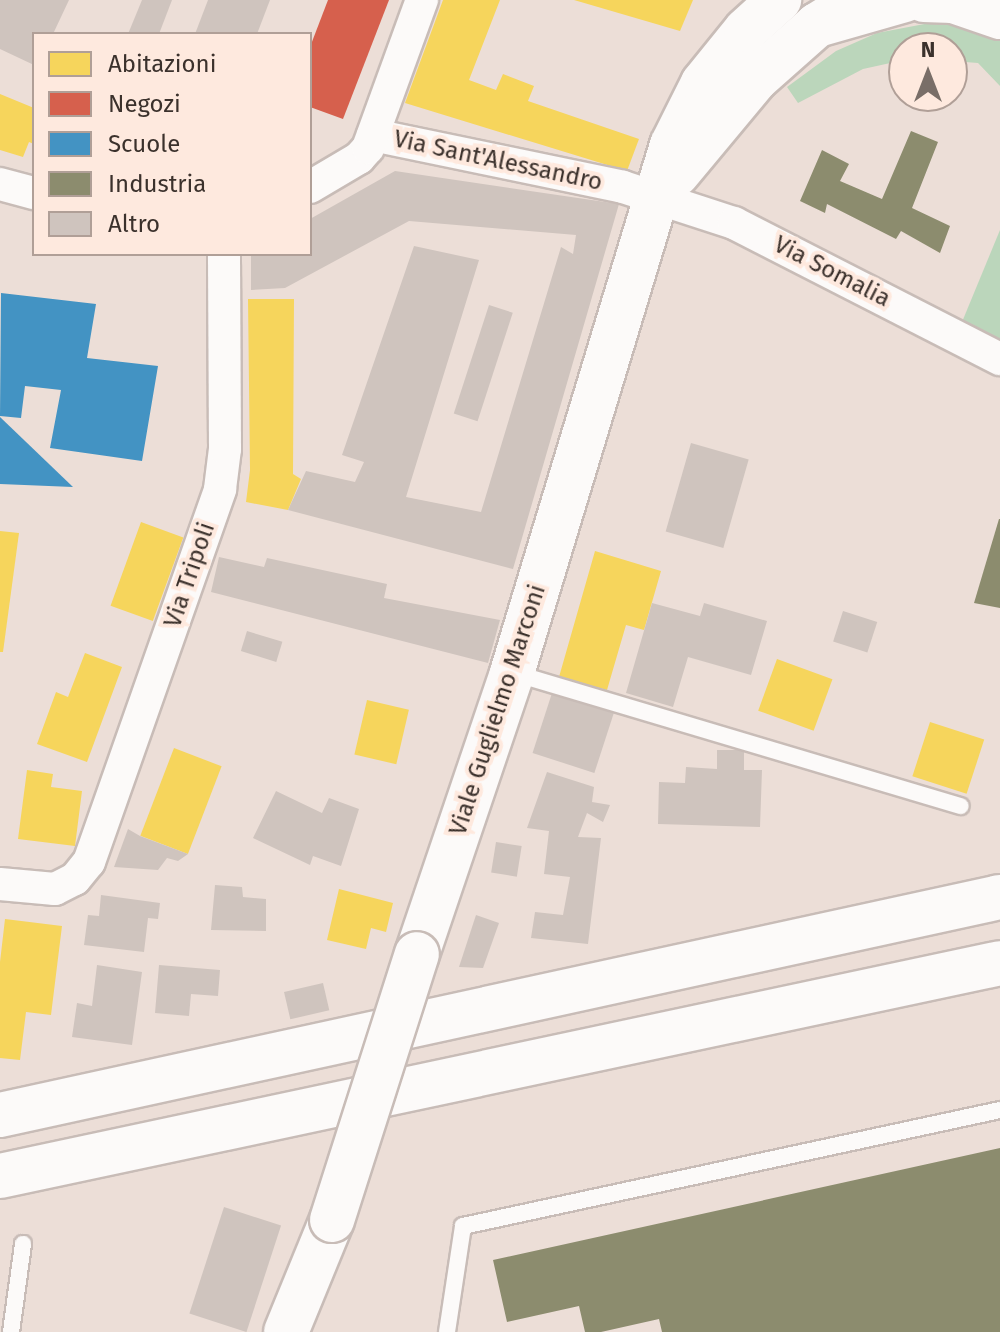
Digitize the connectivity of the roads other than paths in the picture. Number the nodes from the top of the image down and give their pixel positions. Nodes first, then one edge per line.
1 (422, 0) edge
2 (779, 0) edge
3 (857, 0) edge
4 (905, 0) edge
5 (924, 0) edge
6 (1000, 17) edge
7 (817, 25) junction
8 (373, 135) junction
9 (0, 184) edge
10 (312, 186) edge
11 (32, 192) edge
12 (658, 198) junction
13 (224, 256) edge
14 (1000, 359) edge
15 (512, 673) junction
16 (961, 806) dead end
17 (0, 884) edge
18 (1000, 889) edge
19 (1000, 897) edge
20 (927, 912) junction
21 (1000, 966) edge
22 (1000, 1110) edge
23 (0, 1115) edge
24 (0, 1176) edge
25 (23, 1244) dead end
26 (11, 1332) edge
27 (286, 1332) edge
28 (447, 1332) edge

1 - 8 street
2 - 12 main road, Viale Guglielmo Marconi
3 - 7 main road, Viale Guglielmo Marconi
4 - 7 main road
5 - 6 main road
7 - 12 main road, Viale Guglielmo Marconi
8 - 10 street, Via Sant'Alessandro
8 - 12 street, Via Sant'Alessandro
9 - 11 street
12 - 14 street, Via Somalia
12 - 15 main road, Viale Guglielmo Marconi
13 - 17 street, Via Tripoli
15 - 16 lane
15 - 27 main road, Viale Guglielmo Marconi, bridge
18 - 20 main road
19 - 20 main road
20 - 23 main road
21 - 24 main road
22 - 28 lane
25 - 26 lane

